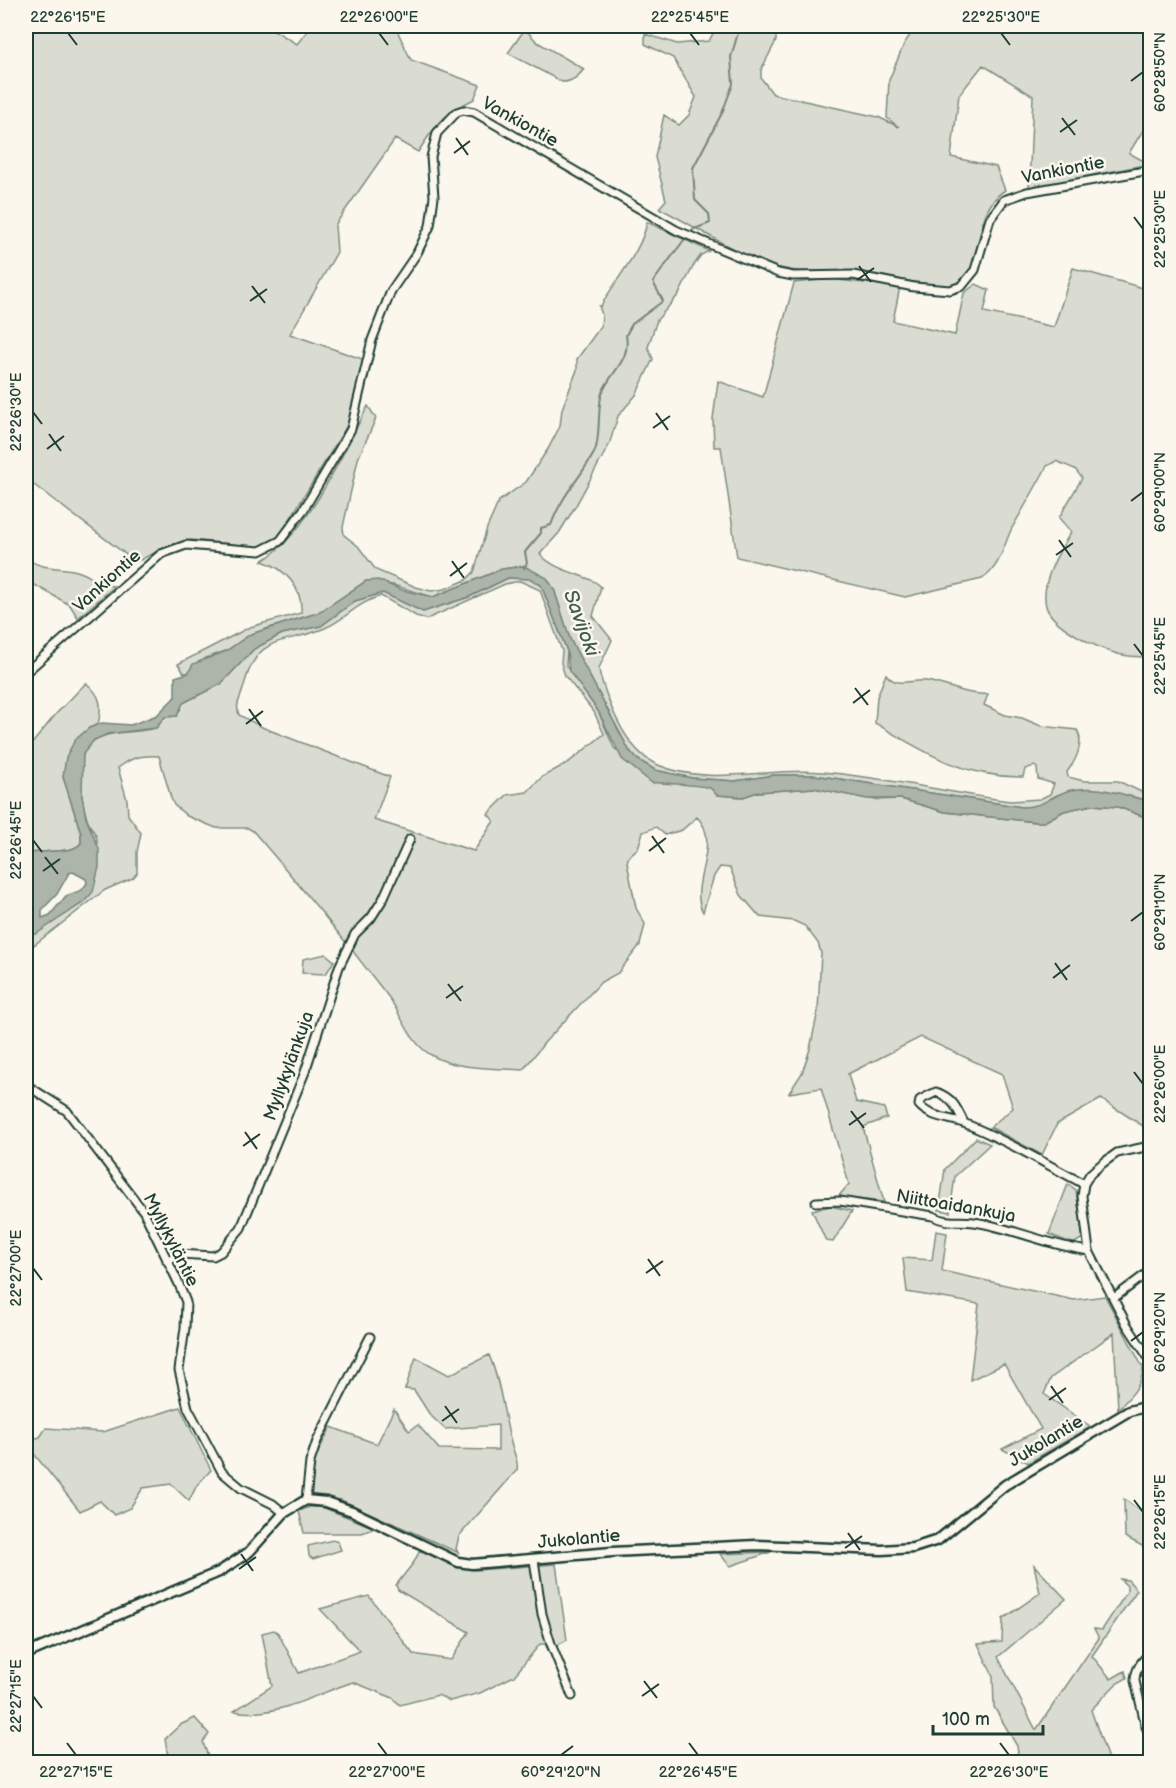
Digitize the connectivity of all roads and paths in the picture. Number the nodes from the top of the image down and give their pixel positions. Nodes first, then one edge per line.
1 (1150, 170) edge
2 (26, 672) edge
3 (410, 839) dead end
4 (28, 1086) dead end
5 (964, 1123) junction
6 (1150, 1146) edge
7 (1084, 1184) junction
8 (816, 1202) dead end
9 (1089, 1251) junction
10 (167, 1261) junction
11 (1150, 1271) edge
12 (1114, 1298) junction
13 (370, 1337) dead end
14 (1150, 1360) edge
15 (1150, 1406) edge
16 (306, 1500) junction
17 (284, 1513) junction
18 (534, 1560) junction
19 (1150, 1653) edge
20 (26, 1654) edge
21 (572, 1696) dead end
22 (1150, 1734) edge

1 - 2 street, Vankiontie
3 - 10 street, Myllykylänkuja
4 - 10 street, Myllykyläntie
5 - 5 street
5 - 7 street
6 - 7 street
7 - 9 street
8 - 9 street, Niittoaidankuja
9 - 12 street
10 - 17 street, Myllykyläntie
11 - 12 street
12 - 14 street
13 - 16 street
15 - 18 street, Jukolantie
16 - 17 street
16 - 18 street, Jukolantie
17 - 20 street
18 - 21 street
19 - 22 street

